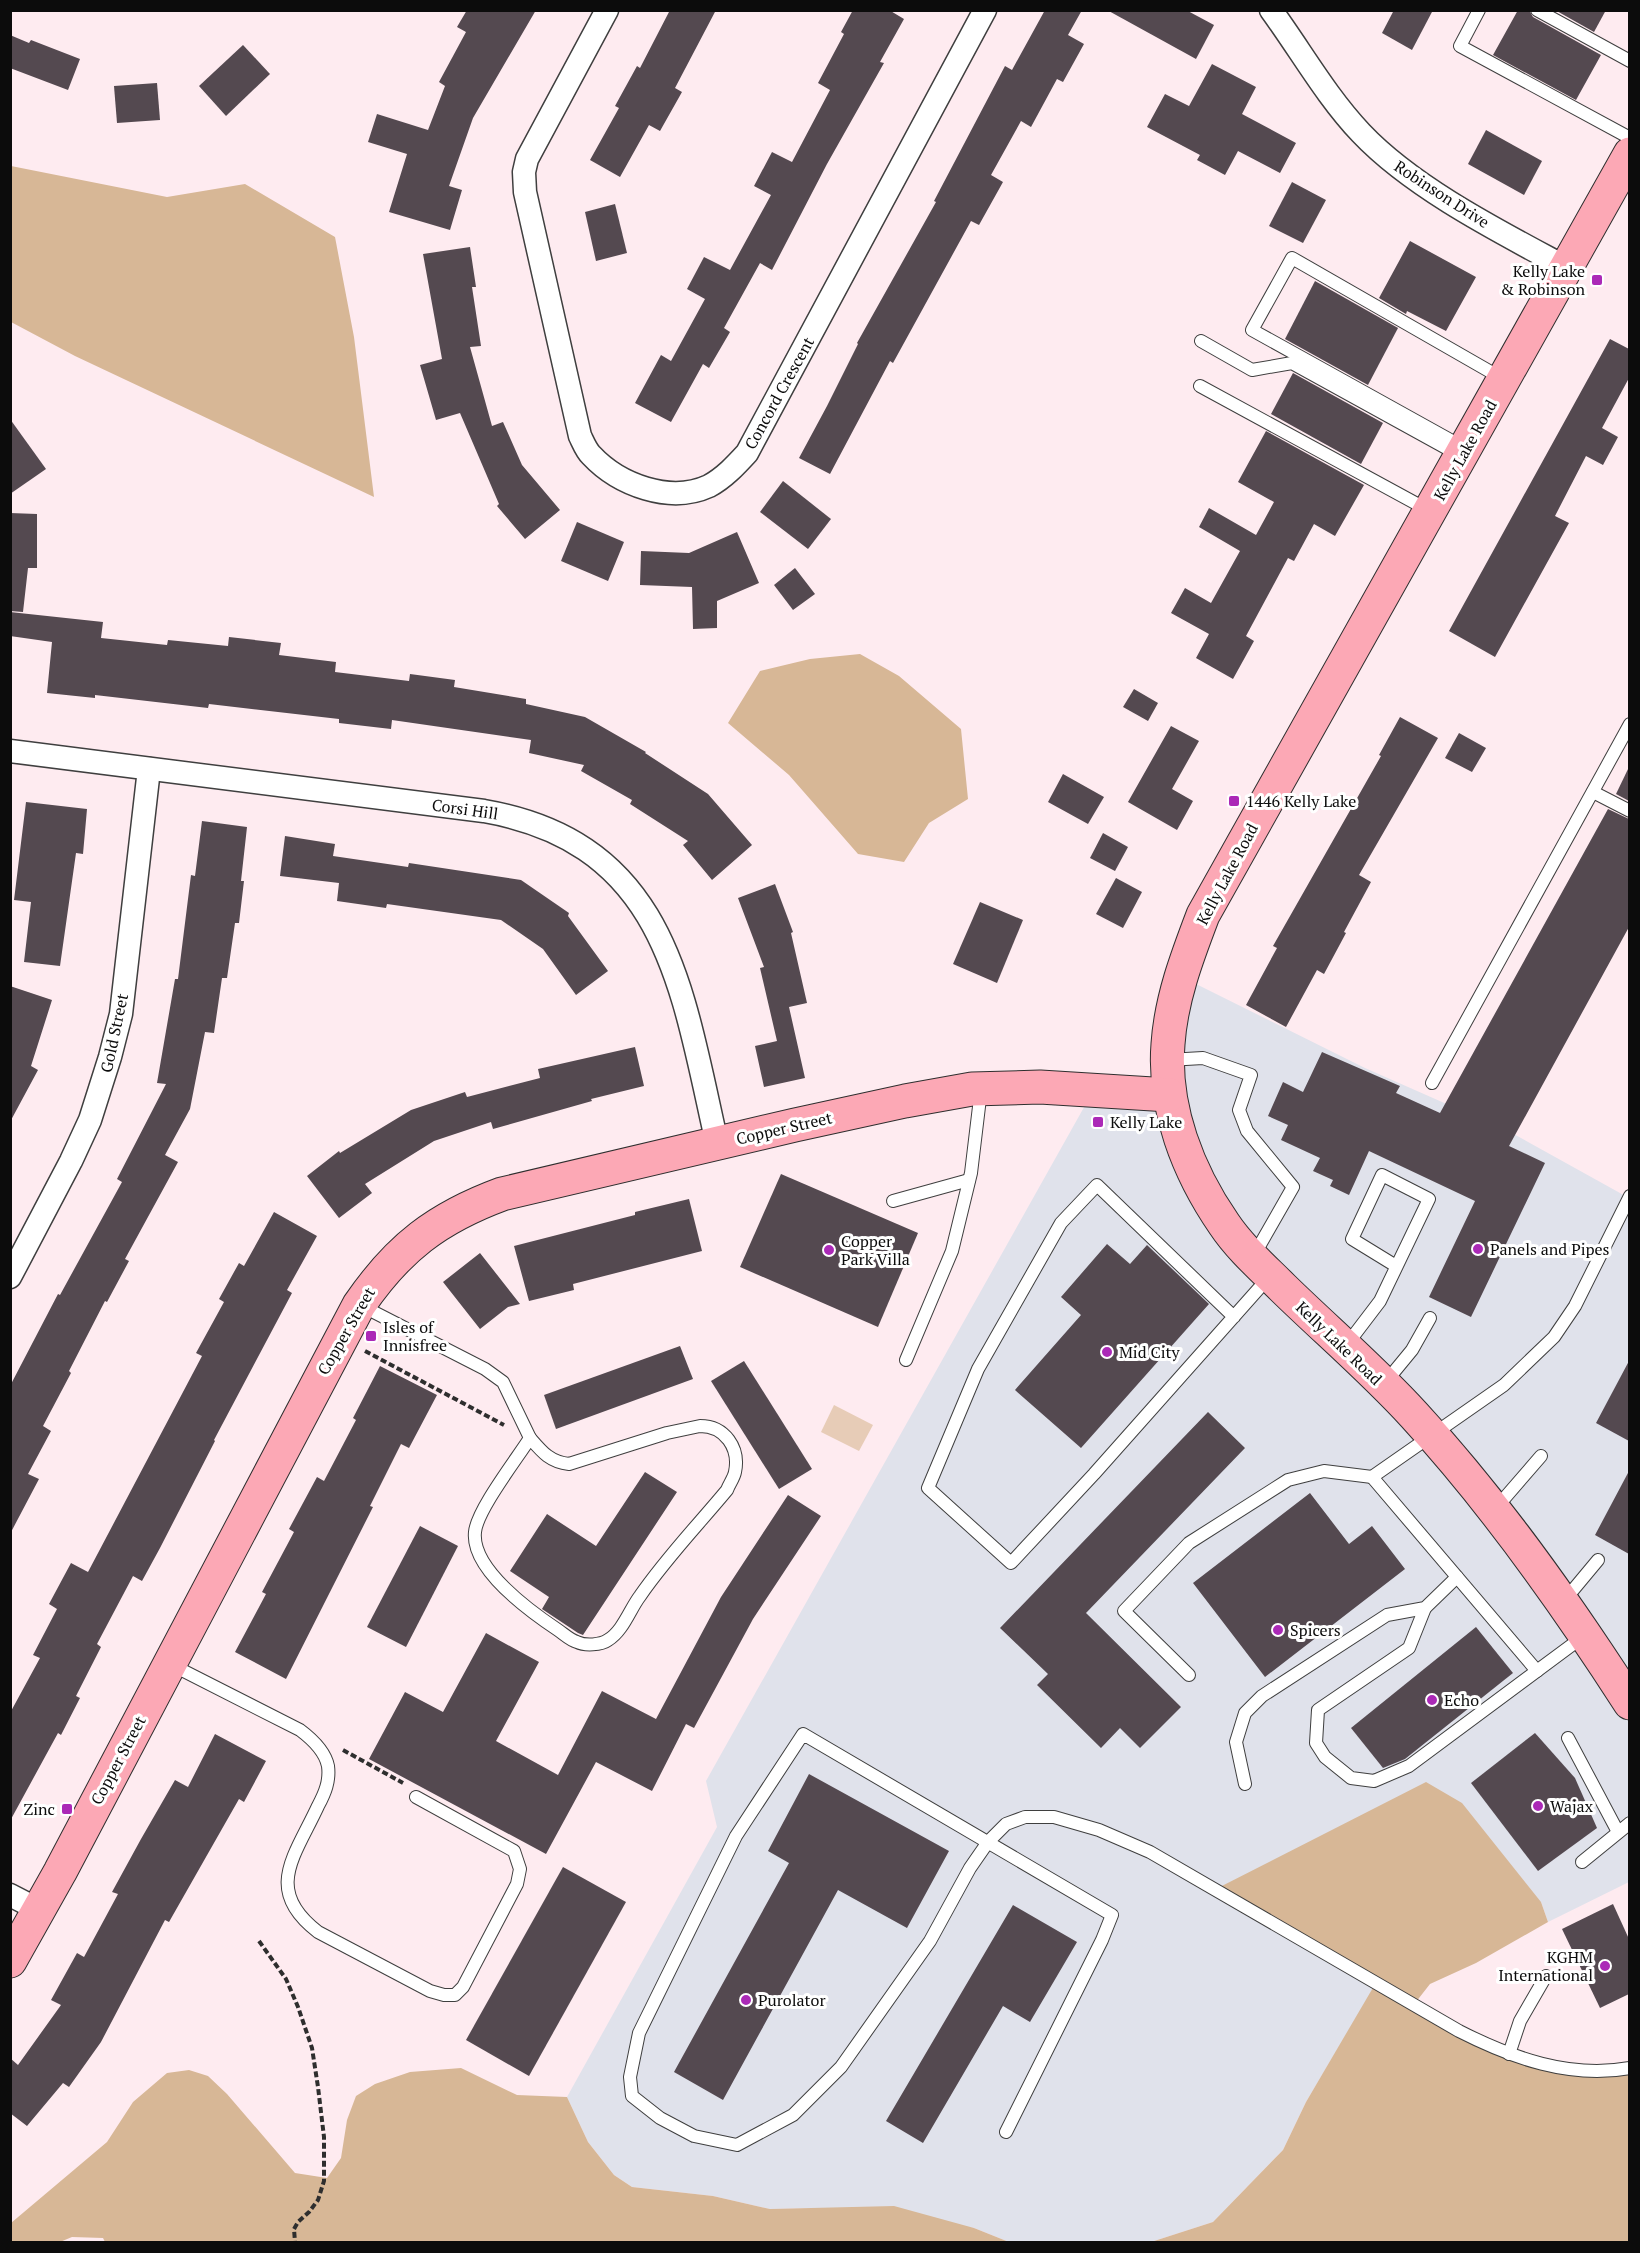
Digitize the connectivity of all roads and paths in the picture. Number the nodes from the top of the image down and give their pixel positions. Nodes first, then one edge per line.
1 (607, 10) edge
2 (985, 10) edge
3 (1271, 10) edge
4 (1479, 10) edge
5 (1536, 10) edge
6 (1629, 61) edge
7 (1629, 138) edge
8 (1629, 154) edge
9 (1567, 268) junction
10 (1201, 341) dead end
11 (1504, 379) junction
12 (1200, 386) dead end
13 (1463, 452) junction
14 (1430, 511) junction
15 (1629, 724) edge
16 (10, 751) edge
17 (149, 769) junction
18 (1593, 792) junction
19 (1629, 811) edge
20 (1167, 1060) junction
21 (1431, 1083) dead end
22 (982, 1089) junction
23 (1169, 1095) junction
24 (717, 1143) junction
25 (969, 1180) junction
26 (1629, 1196) edge
27 (893, 1201) dead end
28 (1262, 1266) junction
29 (1396, 1266) junction
30 (10, 1277) edge
31 (358, 1305) junction
32 (1234, 1317) junction
33 (1430, 1318) dead end
34 (340, 1338) junction
35 (1345, 1347) junction
36 (906, 1360) dead end
37 (1383, 1385) junction
38 (1432, 1436) junction
39 (530, 1438) junction
40 (1541, 1456) dead end
41 (1372, 1477) junction
42 (1493, 1511) junction
43 (1598, 1560) dead end
44 (1457, 1577) junction
45 (1562, 1603) junction
46 (1425, 1608) junction
47 (1586, 1635) junction
48 (169, 1663) junction
49 (1537, 1671) junction
50 (1189, 1675) dead end
51 (1629, 1703) edge
52 (1569, 1738) dead end
53 (338, 1748) dead end
54 (403, 1783) dead end
55 (1245, 1784) dead end
56 (416, 1797) dead end
57 (1629, 1823) edge
58 (1618, 1832) junction
59 (988, 1842) junction
60 (1582, 1862) dead end
61 (10, 1895) edge
62 (39, 1910) junction
63 (259, 1941) dead end
64 (10, 1961) edge
65 (1546, 1976) dead end
66 (1509, 2054) junction
67 (1629, 2068) edge
68 (1006, 2132) dead end
69 (295, 2242) edge

1 - 2 street, Concord Crescent
3 - 9 street, Robinson Drive
4 - 7 lane
5 - 6 lane
8 - 9 street, Kelly Lake Road
9 - 11 street, Kelly Lake Road
10 - 13 lane
11 - 13 street, Kelly Lake Road
11 - 13 lane
12 - 14 lane
13 - 14 street, Kelly Lake Road
14 - 20 street, Kelly Lake Road
15 - 18 lane
16 - 17 street, Corsi Hill
17 - 24 street, Corsi Hill
17 - 30 street, Gold Street
18 - 19 lane
18 - 21 lane
20 - 23 street, Kelly Lake Road
20 - 28 lane
22 - 23 street, Copper Street
22 - 24 street, Copper Street
22 - 25 lane
23 - 28 street, Kelly Lake Road
24 - 31 street, Copper Street
25 - 27 lane
25 - 36 lane
26 - 38 lane
28 - 32 lane
28 - 35 street, Kelly Lake Road
29 - 29 lane
29 - 35 lane
31 - 34 street, Copper Street
31 - 39 lane
32 - 32 lane
33 - 37 lane
34 - 39 path
34 - 48 street, Copper Street
35 - 37 street, Kelly Lake Road
37 - 38 street, Kelly Lake Road
38 - 41 lane
38 - 42 street, Kelly Lake Road
39 - 39 lane
40 - 42 lane
41 - 44 lane
41 - 50 lane
42 - 45 street, Kelly Lake Road
43 - 45 lane
44 - 46 lane
44 - 49 lane
45 - 47 street, Kelly Lake Road
46 - 49 lane
46 - 55 lane
47 - 49 lane
47 - 51 street, Kelly Lake Road
48 - 56 lane
48 - 62 street, Copper Street
52 - 58 lane
53 - 54 path
57 - 58 lane
58 - 60 lane
59 - 59 lane
59 - 66 lane
59 - 68 lane
61 - 62 street
62 - 64 street, Copper Street
63 - 69 path
65 - 66 lane
66 - 67 lane

